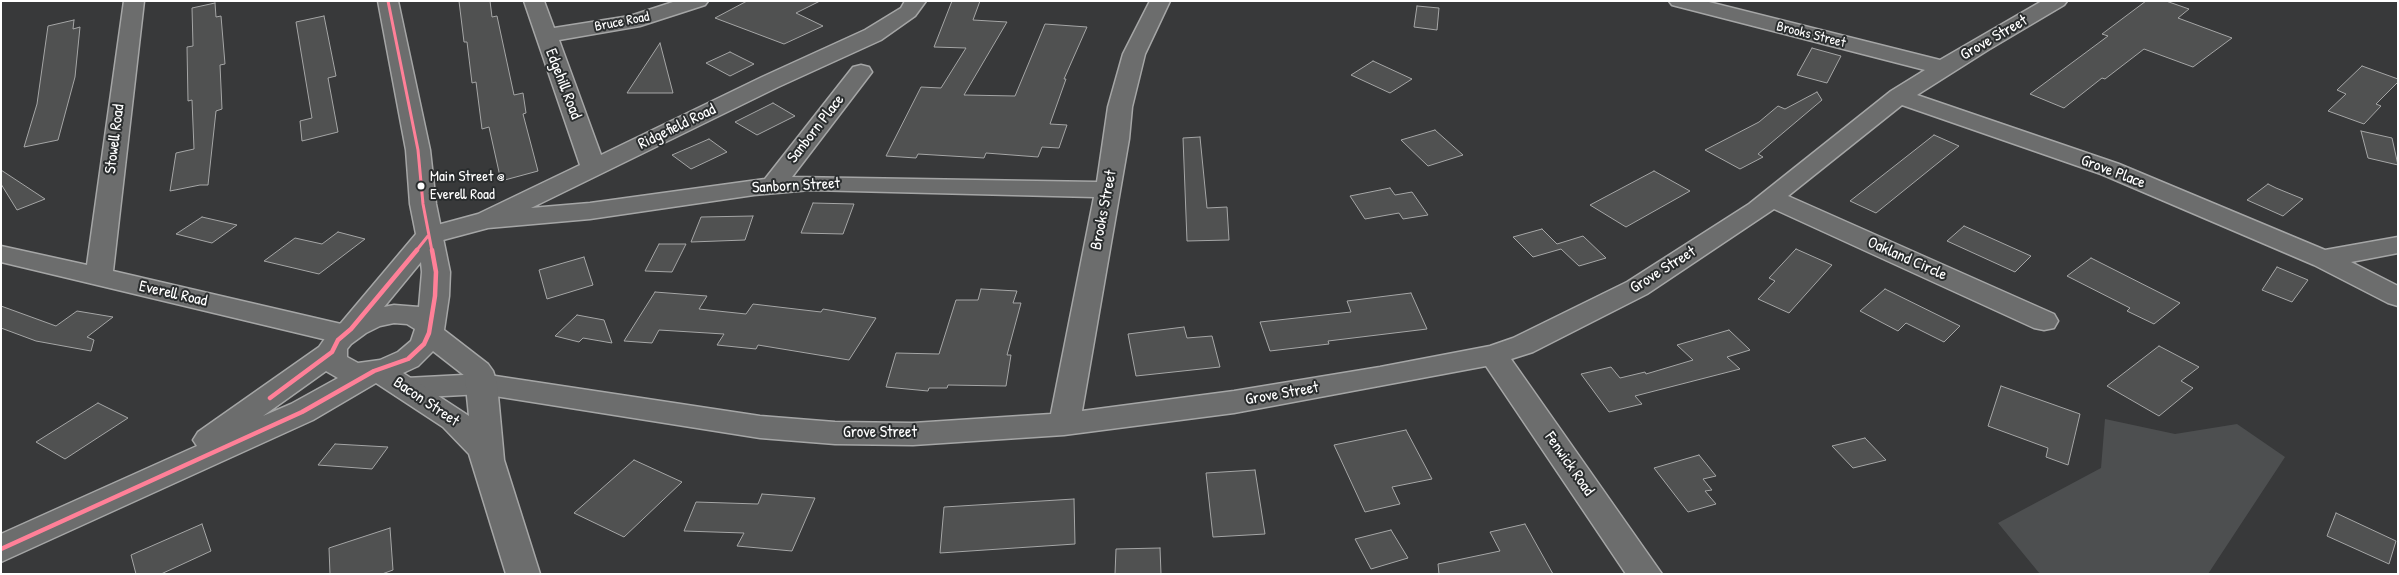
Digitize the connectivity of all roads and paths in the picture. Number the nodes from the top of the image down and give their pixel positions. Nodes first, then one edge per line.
1 (134, 1) edge
2 (388, 1) edge
3 (534, 1) edge
4 (698, 1) edge
5 (916, 1) edge
6 (1160, 1) edge
7 (1679, 1) edge
8 (2057, 1) edge
9 (545, 36) junction
10 (1944, 68) junction
11 (861, 72) dead end
12 (1900, 96) junction
13 (592, 168) junction
14 (772, 186) junction
15 (1108, 190) junction
16 (1771, 198) junction
17 (487, 220) junction
18 (428, 236) junction
19 (2398, 245) edge
20 (1, 254) edge
21 (2322, 259) junction
22 (99, 276) junction
23 (2398, 297) edge
24 (2044, 321) dead end
25 (429, 331) junction
26 (342, 338) junction
27 (1493, 355) junction
28 (376, 371) junction
29 (482, 384) junction
30 (406, 388) junction
31 (1064, 424) junction
32 (488, 460) junction
33 (129, 489) junction
34 (1, 549) edge
35 (523, 574) edge
36 (1645, 574) edge

1 - 22 street, Stowell Road
2 - 18 street
3 - 9 street, Edgehill Road
4 - 9 street, Bruce Road
5 - 13 street, Ridgefield Road
6 - 15 street, Brooks Street
7 - 10 street, Brooks Street
8 - 10 street, Grove Street
9 - 13 street, Edgehill Road
10 - 12 street, Grove Street
11 - 14 street, Sanborn Place
12 - 16 street, Grove Street
12 - 21 street, Grove Place
13 - 17 street, Ridgefield Road
14 - 15 street, Sanborn Street
14 - 17 street, Sanborn Street
15 - 31 street, Brooks Street
16 - 24 street, Oakland Circle
16 - 27 street, Grove Street
17 - 18 street, Ridgefield Road
18 - 25 street
18 - 26 street
19 - 21 street
20 - 22 street, Everell Road
21 - 23 street, Grove Place
22 - 26 street, Everell Road
25 - 26 street, Bacon Street
25 - 28 street
25 - 29 street, Bacon Street
26 - 28 street
26 - 33 street
27 - 31 street, Grove Street
27 - 36 street, Fenwick Road
28 - 30 street, Bacon Street
28 - 33 street
29 - 30 street, Grove Street
29 - 31 street, Grove Street
29 - 32 street, Bacon Street
30 - 32 street, Bacon Street
32 - 35 street, Bacon Street
33 - 34 street

